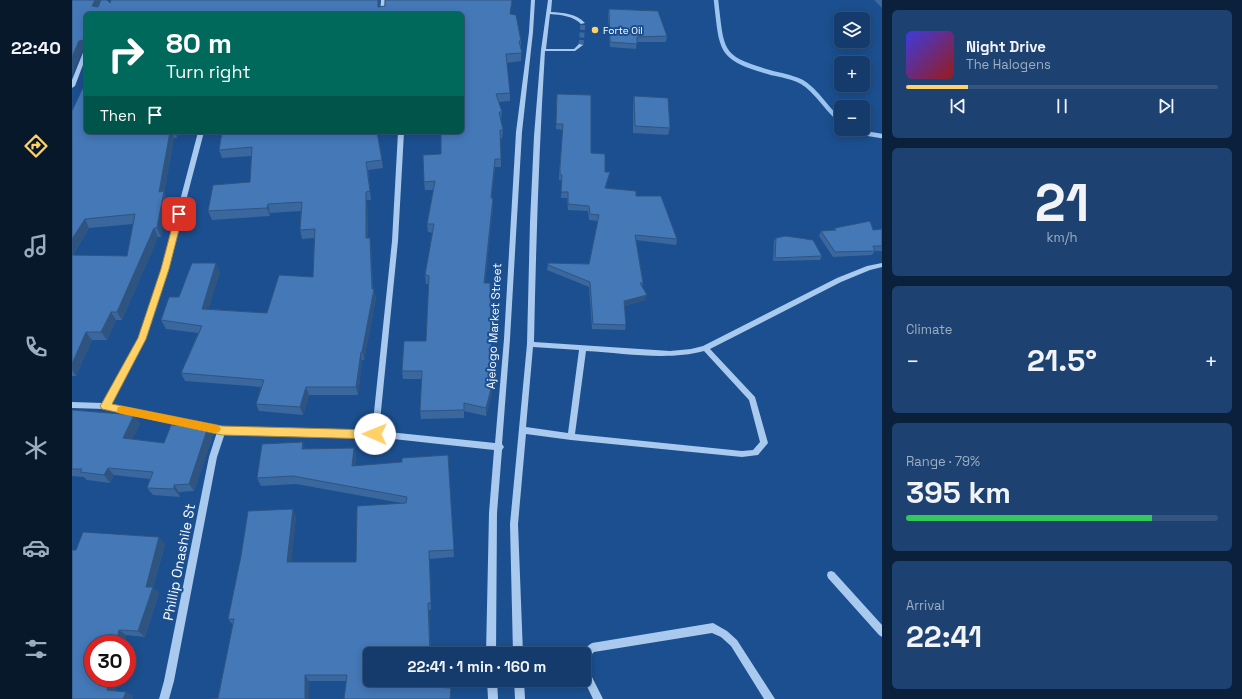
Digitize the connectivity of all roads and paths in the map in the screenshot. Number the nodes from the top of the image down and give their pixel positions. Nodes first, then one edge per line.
1 (383, 0) edge
2 (533, 0) edge
3 (550, 0) edge
4 (382, 12) edge
5 (548, 13) junction
6 (583, 23) dead end
7 (580, 45) dead end
8 (543, 50) junction
9 (84, 56) edge
10 (72, 86) edge
11 (200, 134) edge
12 (401, 134) edge
13 (882, 265) edge
14 (530, 344) junction
15 (584, 348) junction
16 (705, 348) junction
17 (72, 405) edge
18 (105, 406) junction
19 (222, 430) junction
20 (523, 430) junction
21 (375, 434) junction
22 (571, 437) junction
23 (500, 447) junction
24 (831, 575) dead end
25 (882, 632) edge
26 (491, 647) edge
27 (518, 647) edge
28 (591, 649) edge
29 (591, 684) edge
30 (492, 687) edge
31 (519, 687) edge
32 (164, 699) edge
33 (493, 699) edge
34 (520, 699) edge
35 (598, 699) edge
36 (770, 699) edge

1 - 4 street
2 - 23 street, Ajelogo Market Street
3 - 5 street
5 - 6 street
5 - 8 street
7 - 8 street
8 - 14 street
9 - 10 street
11 - 18 street
12 - 21 street
13 - 16 street
14 - 15 street
14 - 20 street
15 - 16 street
15 - 22 street
16 - 22 street
17 - 18 street
18 - 19 street
19 - 21 street
19 - 32 street, Phillip Onashile St
20 - 22 street
20 - 27 street
21 - 23 street
23 - 26 street, Ajelogo Market Street
24 - 25 street
28 - 36 street
29 - 35 street
30 - 33 street
31 - 34 street

